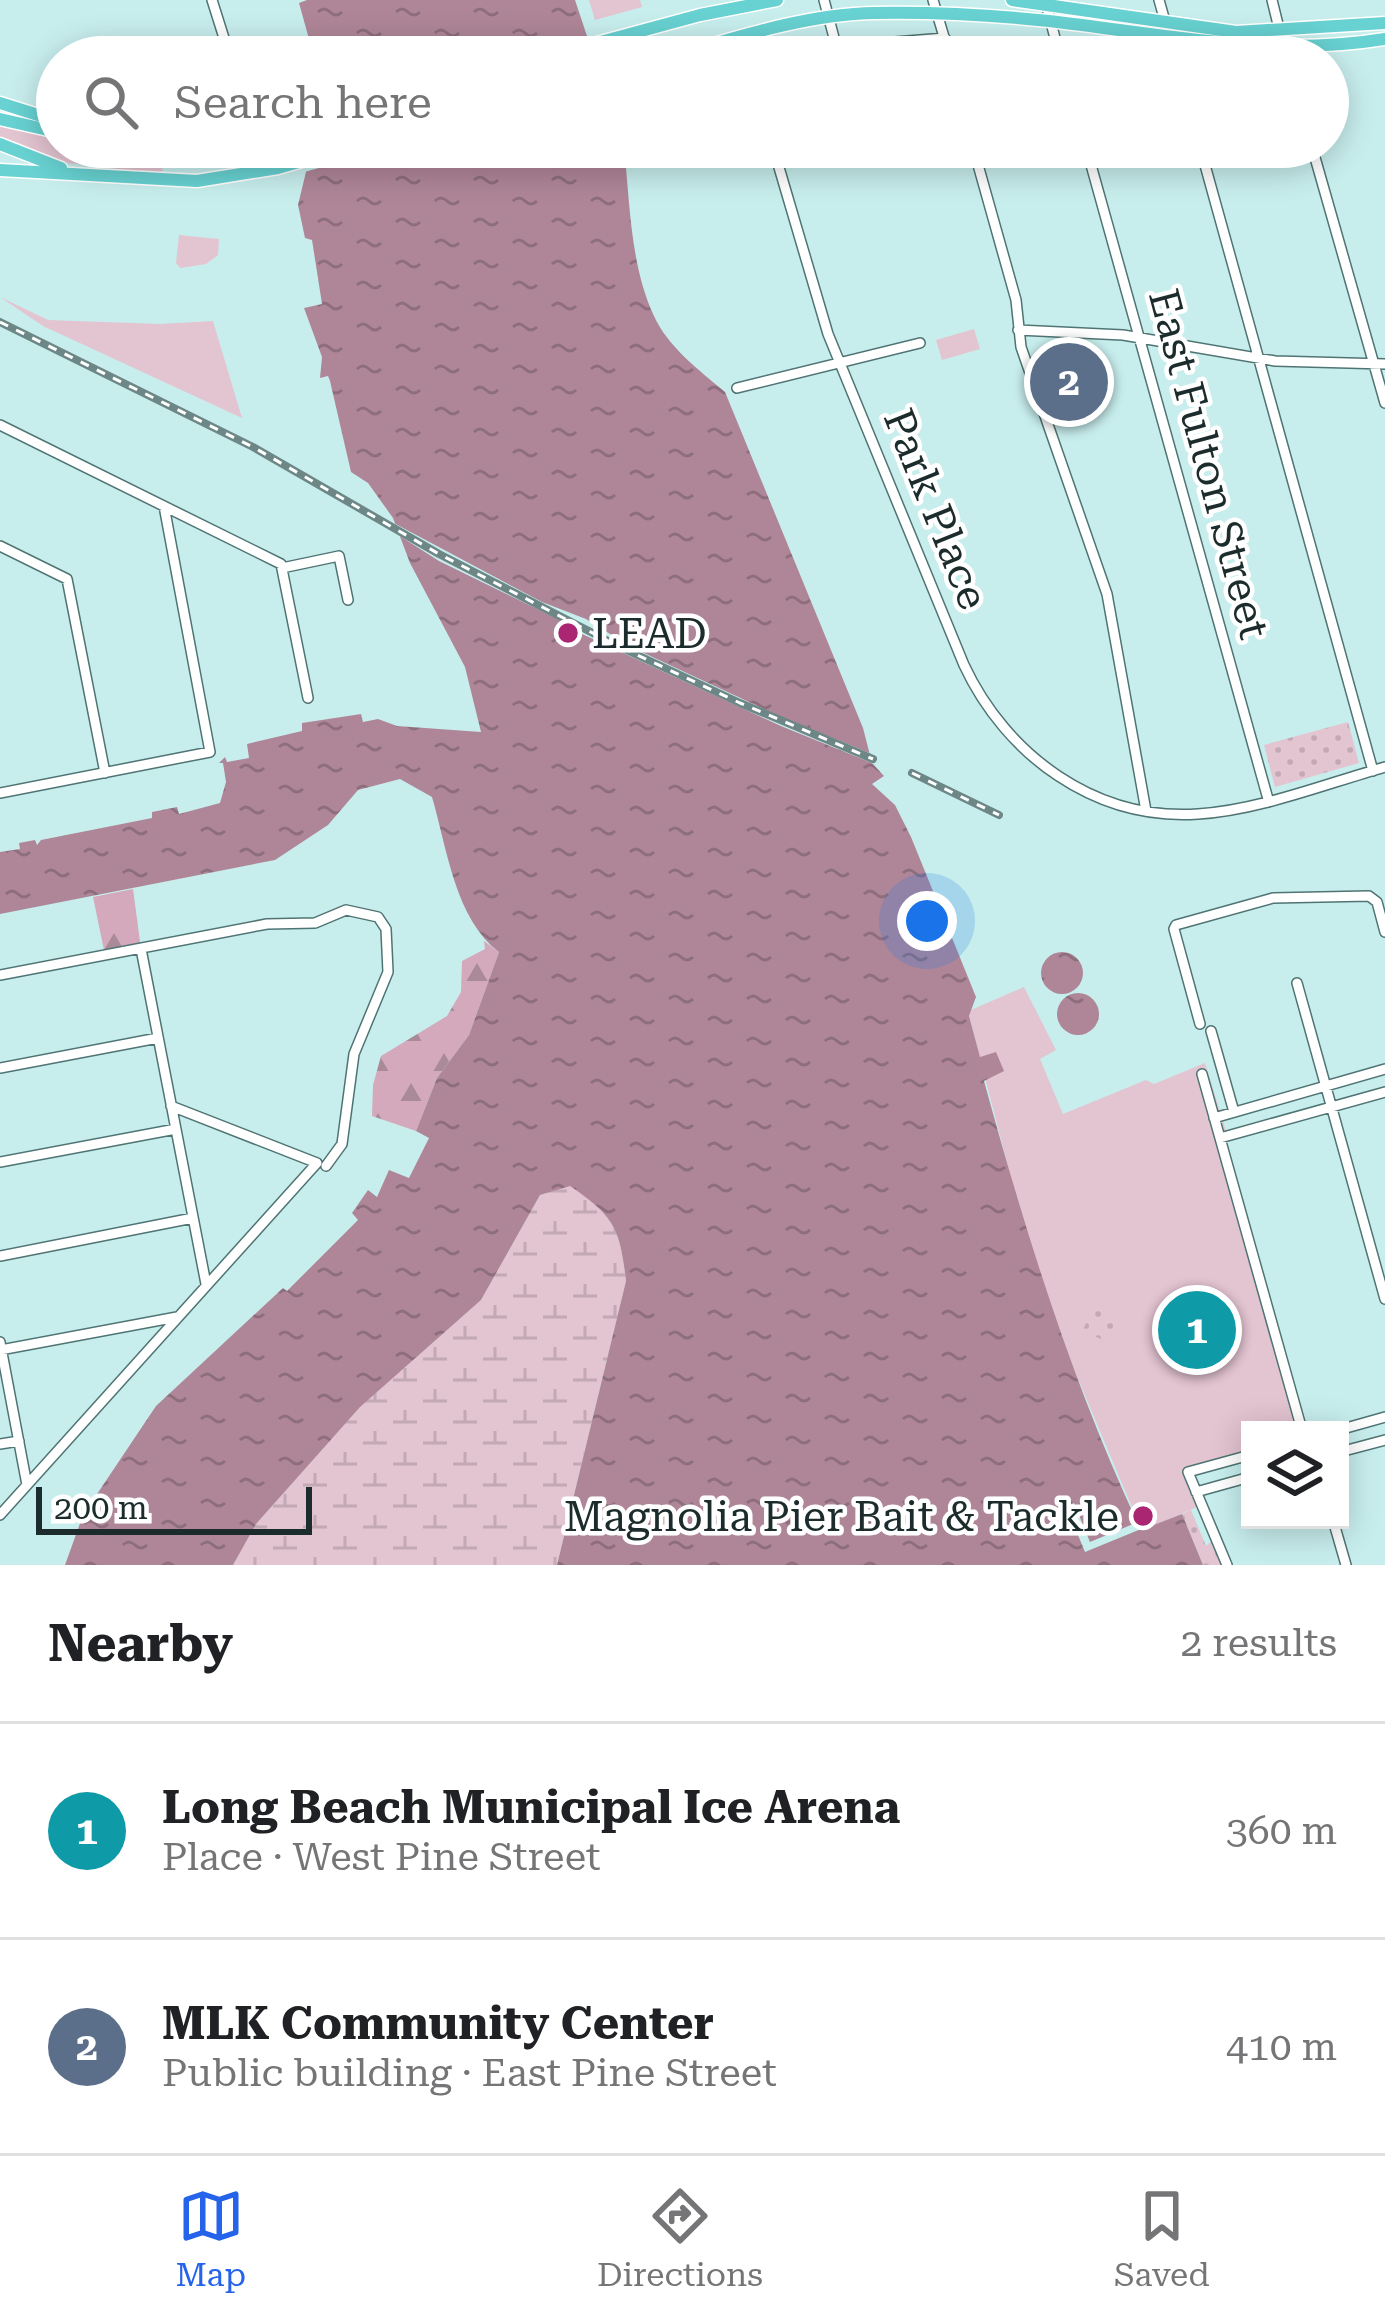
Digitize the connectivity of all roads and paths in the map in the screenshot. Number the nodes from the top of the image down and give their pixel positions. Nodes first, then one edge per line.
1 (212, 0) edge
2 (777, 0) edge
3 (824, 0) edge
4 (1012, 0) edge
5 (1160, 0) edge
6 (1271, 0) edge
7 (1045, 2) edge
8 (935, 7) edge
9 (829, 18) junction
10 (1051, 22) junction
11 (1385, 23) edge
12 (1166, 24) junction
13 (1280, 32) junction
14 (223, 36) edge
15 (621, 36) edge
16 (756, 36) edge
17 (834, 36) edge
18 (944, 36) edge
19 (1055, 36) edge
20 (1149, 36) edge
21 (1169, 36) edge
22 (1281, 36) edge
23 (1385, 39) edge
24 (1349, 44) edge
25 (0, 103) edge
26 (36, 114) edge
27 (0, 119) edge
28 (36, 127) edge
29 (0, 144) edge
30 (36, 158) edge
31 (60, 168) edge
32 (278, 168) edge
33 (779, 168) edge
34 (980, 168) edge
35 (1092, 168) edge
36 (1207, 168) edge
37 (1319, 168) edge
38 (0, 170) edge
39 (68, 171) junction
40 (1018, 330) junction
41 (1141, 338) junction
42 (920, 343) dead end
43 (1260, 358) junction
44 (841, 362) junction
45 (1380, 364) edge
46 (737, 388) dead end
47 (1385, 403) edge
48 (0, 425) edge
49 (164, 506) junction
50 (0, 546) edge
51 (282, 568) junction
52 (348, 600) dead end
53 (308, 698) dead end
54 (1385, 767) edge
55 (1373, 771) junction
56 (105, 773) junction
57 (1, 790) edge
58 (1268, 799) junction
59 (1146, 811) junction
60 (1385, 932) edge
61 (141, 949) junction
62 (0, 975) edge
63 (1297, 983) dead end
64 (1200, 1024) dead end
65 (1211, 1031) dead end
66 (158, 1038) junction
67 (0, 1069) edge
68 (1385, 1069) edge
69 (1202, 1074) dead end
70 (1326, 1085) junction
71 (1385, 1092) edge
72 (172, 1106) junction
73 (1331, 1107) junction
74 (1234, 1112) junction
75 (1214, 1118) junction
76 (176, 1129) junction
77 (1220, 1138) junction
78 (0, 1162) edge
79 (321, 1164) junction
80 (194, 1218) junction
81 (0, 1256) edge
82 (206, 1284) junction
83 (1385, 1299) edge
84 (177, 1317) junction
85 (0, 1347) edge
86 (1385, 1417) edge
87 (1299, 1421) edge
88 (1349, 1427) edge
89 (1385, 1440) edge
90 (19, 1441) junction
91 (0, 1444) edge
92 (1349, 1450) edge
93 (1241, 1457) edge
94 (1241, 1480) edge
95 (27, 1485) junction
96 (1196, 1492) junction
97 (0, 1515) edge
98 (1336, 1529) edge
99 (1227, 1565) edge
100 (1346, 1565) edge

1 - 14 street
2 - 15 main road
3 - 9 street
4 - 7 main road
5 - 12 street
6 - 13 street
7 - 10 street
7 - 12 main road
8 - 9 main road
8 - 10 main road
8 - 18 street
9 - 16 main road
9 - 17 street
10 - 19 street
10 - 20 main road
11 - 13 main road
12 - 13 main road
12 - 21 street
13 - 22 street
23 - 24 main road
25 - 26 main road
27 - 28 main road
29 - 30 main road
31 - 39 main road
32 - 39 main road
33 - 44 street, Park Place
34 - 40 street
35 - 41 street, East Fulton Street
36 - 43 street
37 - 45 street
38 - 39 main road
40 - 41 street
40 - 59 street
41 - 43 street
41 - 58 street, East Fulton Street
42 - 44 street
43 - 45 street
43 - 55 street
44 - 46 street
44 - 59 street, Park Place
45 - 47 street
48 - 49 street
49 - 51 street
49 - 56 street
50 - 56 street
51 - 52 street
51 - 53 street
54 - 55 street, Park Place
55 - 58 street, Park Place
56 - 57 street
58 - 59 street, Park Place
60 - 64 street
61 - 62 street
61 - 66 street
61 - 79 street
63 - 70 street
65 - 74 street
66 - 67 street
66 - 72 street
68 - 70 street
69 - 75 street
70 - 73 street
70 - 74 street
71 - 73 street
72 - 76 street
72 - 79 street
73 - 77 street
73 - 83 street
74 - 75 street
75 - 77 street
76 - 78 street
76 - 80 street
77 - 87 street
79 - 82 street
80 - 81 street
80 - 82 street
82 - 84 street
84 - 85 street
84 - 95 street
85 - 90 street
86 - 88 street
89 - 92 street
90 - 91 street
90 - 95 street
93 - 96 street
94 - 96 street
95 - 97 street
96 - 99 street
98 - 100 street

